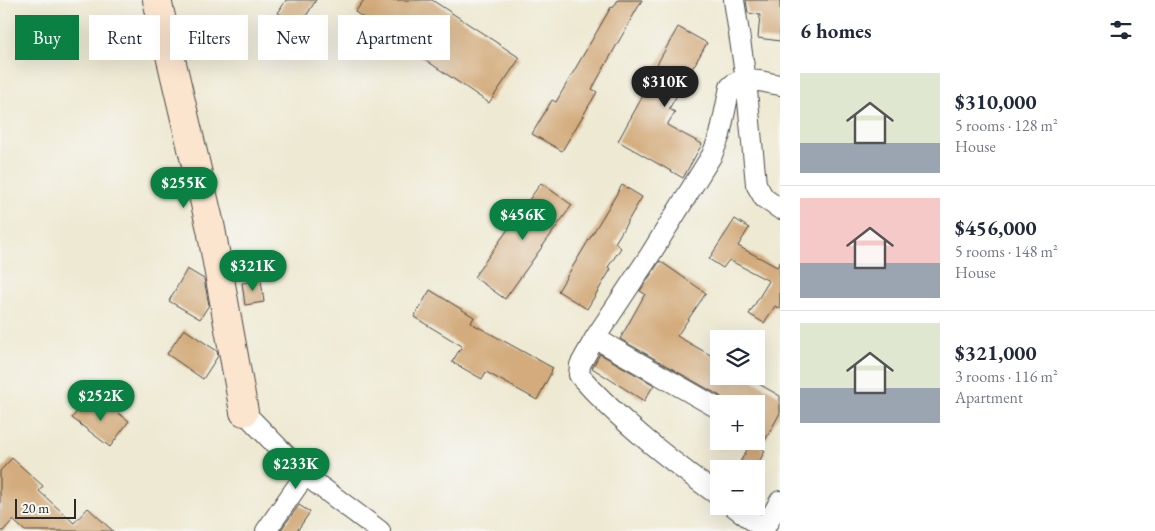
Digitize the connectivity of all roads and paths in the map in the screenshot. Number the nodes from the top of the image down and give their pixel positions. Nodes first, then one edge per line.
1 (157, 0) edge
2 (734, 0) edge
3 (746, 80) junction
4 (780, 85) edge
5 (780, 209) edge
6 (595, 338) junction
7 (710, 404) edge
8 (244, 412) joint
9 (305, 475) junction
10 (710, 489) edge
11 (780, 500) edge
12 (744, 515) edge
13 (763, 530) edge
14 (266, 531) edge
15 (380, 531) edge

1 - 8 street
2 - 3 street
3 - 4 street
3 - 5 street
3 - 6 street
6 - 7 street
6 - 10 street
8 - 9 street
9 - 14 street
9 - 15 street
11 - 13 street
12 - 13 street

